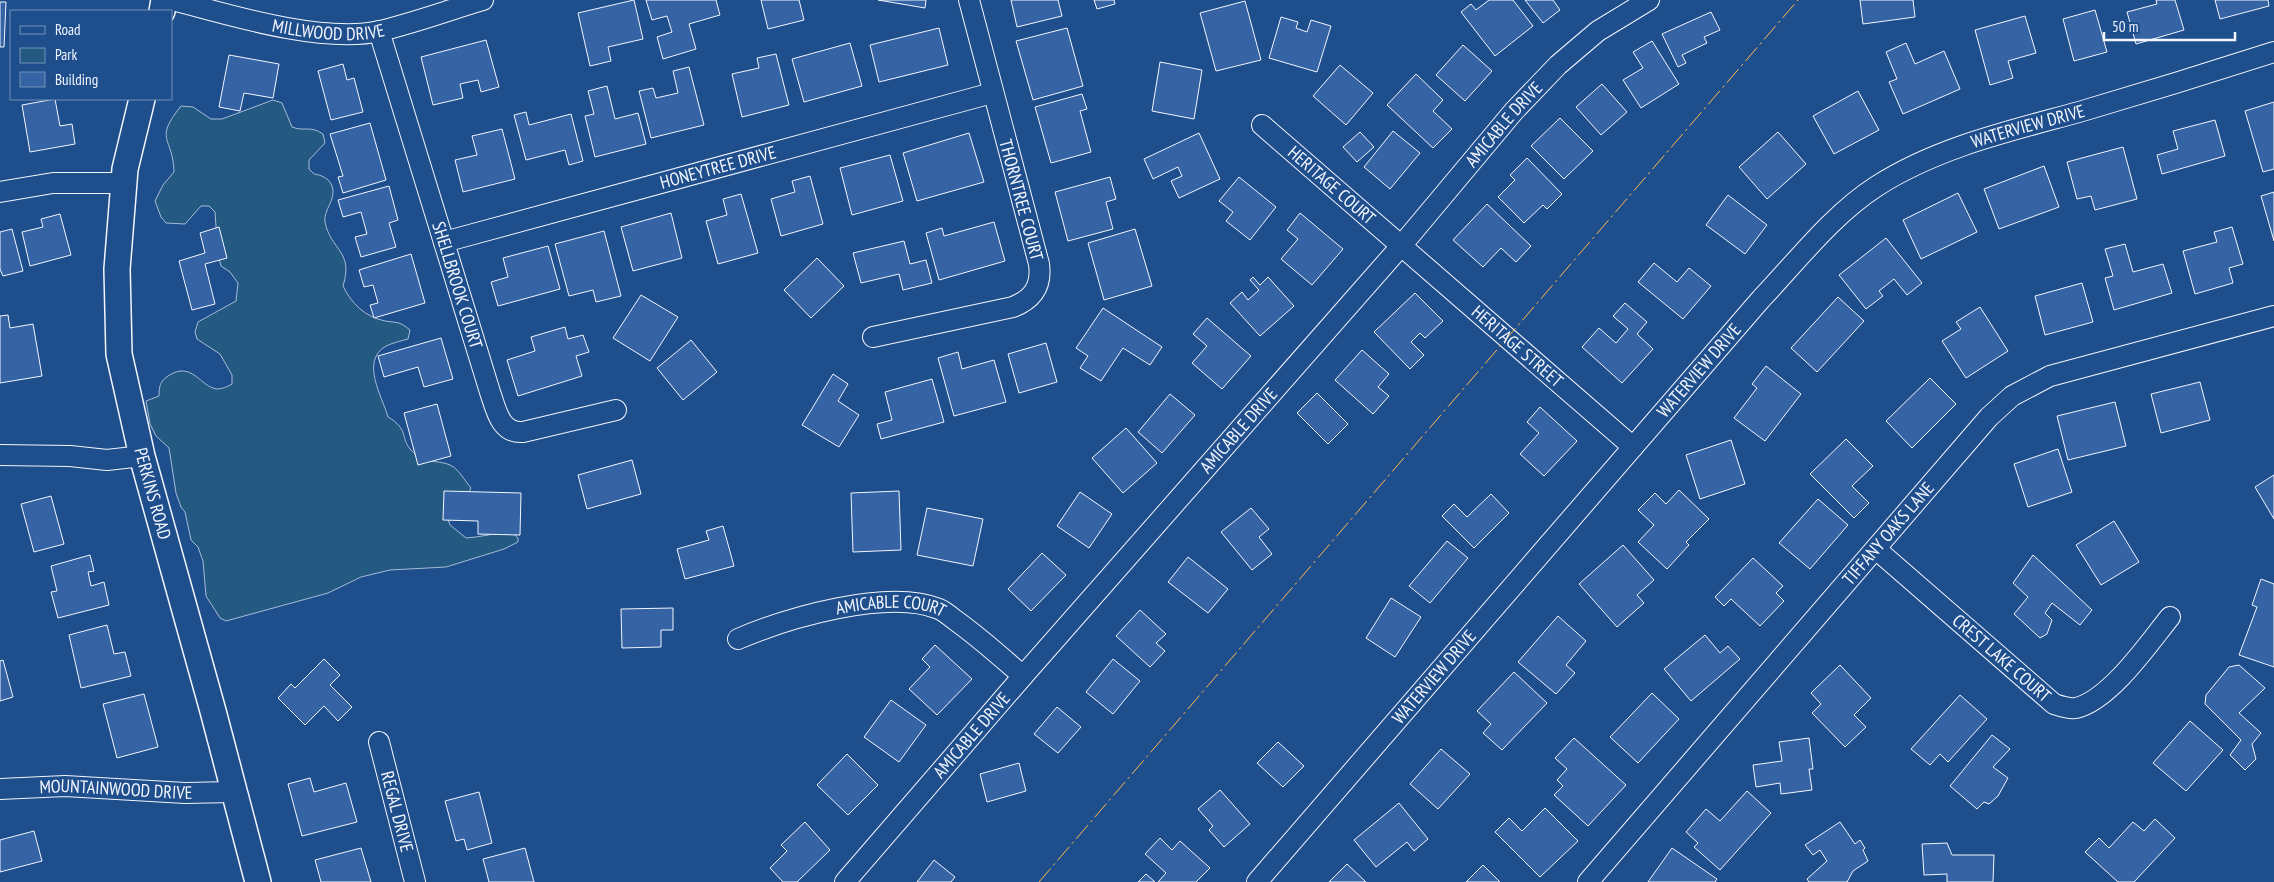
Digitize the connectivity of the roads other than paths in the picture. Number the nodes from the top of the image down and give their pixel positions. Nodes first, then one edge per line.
1 (173, 0) edge
2 (483, 0) edge
3 (969, 0) edge
4 (1649, 0) edge
5 (379, 31) junction
6 (2274, 52) edge
7 (992, 93) junction
8 (142, 100) edge
9 (1262, 124) dead end
10 (124, 183) junction
11 (0, 192) edge
12 (444, 242) junction
13 (1401, 246) junction
14 (2274, 316) edge
15 (873, 336) dead end
16 (616, 410) dead end
17 (1633, 448) junction
18 (0, 455) edge
19 (142, 456) junction
20 (1877, 550) junction
21 (2170, 617) dead end
22 (738, 639) dead end
23 (1023, 676) junction
24 (379, 742) dead end
25 (0, 789) edge
26 (234, 792) junction
27 (258, 882) edge
28 (416, 882) edge
29 (845, 882) edge
30 (1257, 882) edge
31 (1588, 882) edge

1 - 5 street, MILLWOOD DRIVE
2 - 5 street, MILLWOOD DRIVE
3 - 7 street, THORNTREE COURT
4 - 13 street, AMICABLE DRIVE
5 - 12 street, SHELLBROOK COURT
6 - 17 street, WATERVIEW DRIVE
7 - 12 street, HONEYTREE DRIVE
7 - 15 street, THORNTREE COURT
8 - 10 main road, PERKINS ROAD
9 - 13 street, HERITAGE COURT
10 - 11 street
10 - 19 main road, PERKINS ROAD
12 - 16 street, SHELLBROOK COURT
13 - 17 street, HERITAGE STREET
13 - 23 street, AMICABLE DRIVE
14 - 20 street, TIFFANY OAKS LANE
17 - 30 street, WATERVIEW DRIVE
18 - 19 street
19 - 26 main road, PERKINS ROAD
20 - 21 street, CREST LAKE COURT
20 - 31 street, TIFFANY OAKS LANE
22 - 23 street, AMICABLE COURT
23 - 29 street, AMICABLE DRIVE
24 - 28 street, REGAL DRIVE
25 - 26 street, MOUNTAINWOOD DRIVE
26 - 27 main road, PERKINS ROAD

